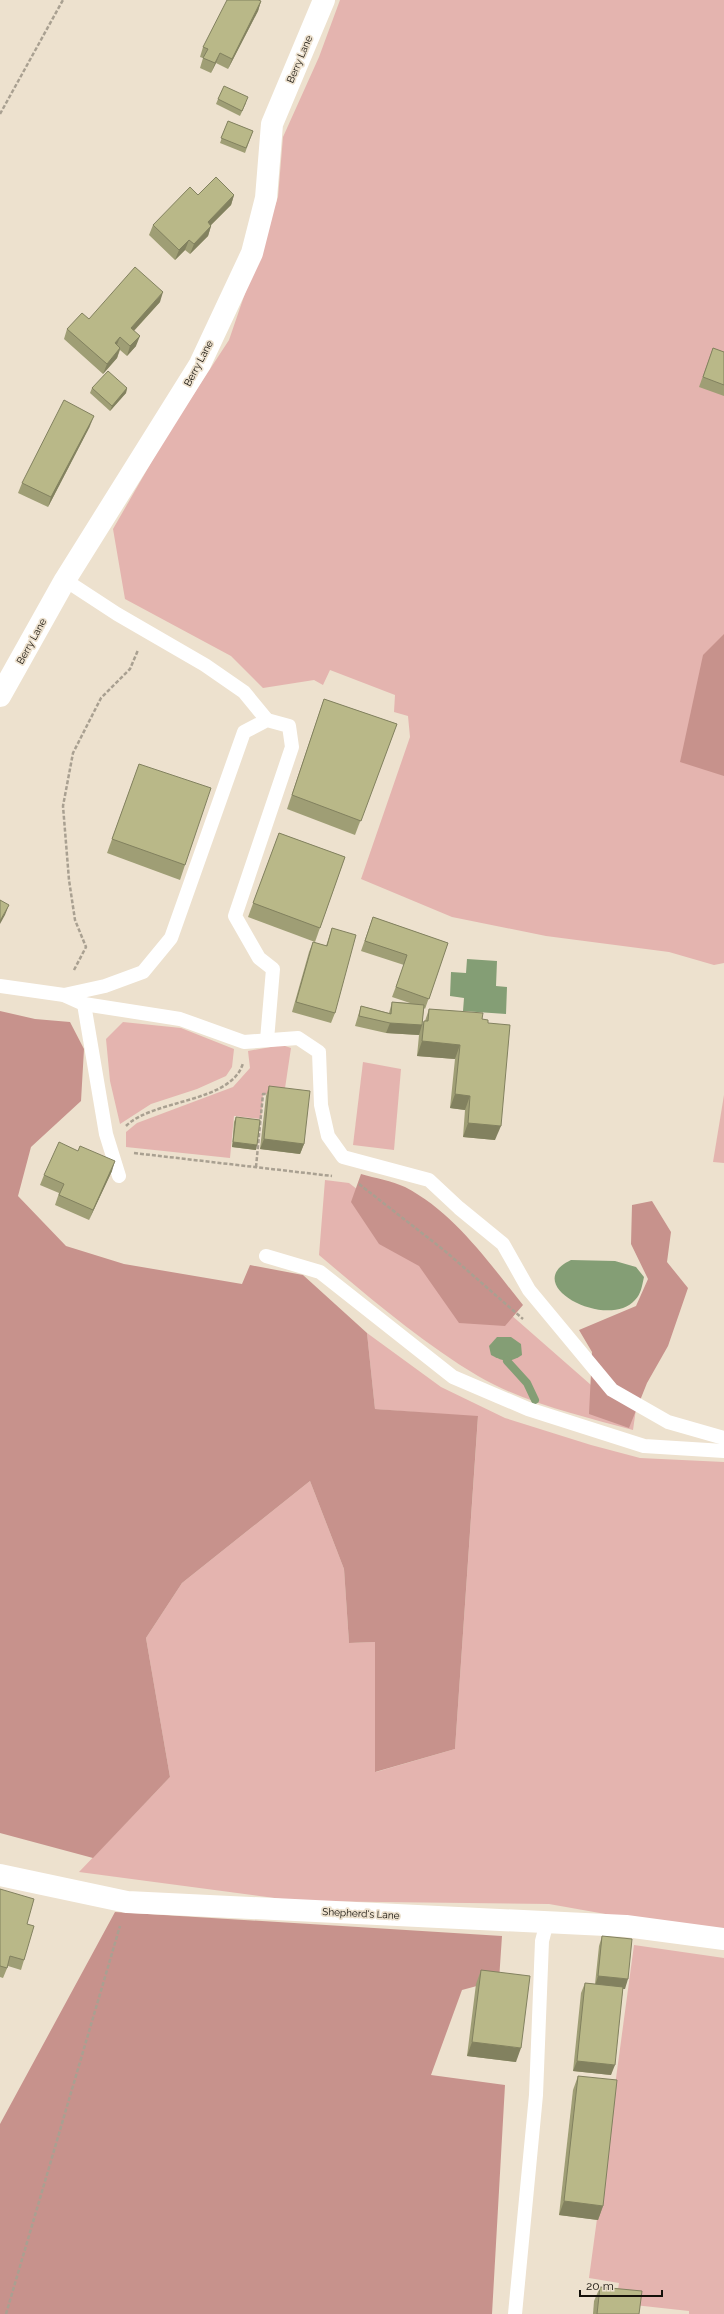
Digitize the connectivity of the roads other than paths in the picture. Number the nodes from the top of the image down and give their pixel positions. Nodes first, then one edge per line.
1 (324, 0) edge
2 (65, 580) junction
3 (0, 696) edge
4 (267, 720) junction
5 (0, 986) edge
6 (61, 995) junction
7 (84, 1004) junction
8 (267, 1040) junction
9 (119, 1176) dead end
10 (266, 1256) dead end
11 (724, 1438) edge
12 (724, 1451) edge
13 (0, 1875) edge
14 (547, 1922) junction
15 (724, 1940) edge
16 (515, 2314) edge

1 - 2 street, Berry Lane
2 - 3 street, Berry Lane
2 - 4 lane
4 - 6 lane
4 - 8 lane
5 - 6 lane
6 - 7 lane
7 - 8 lane
7 - 9 lane
8 - 11 lane
10 - 12 lane
13 - 14 street, Shepherd's Lane
14 - 15 street, Shepherd's Lane
14 - 16 lane

